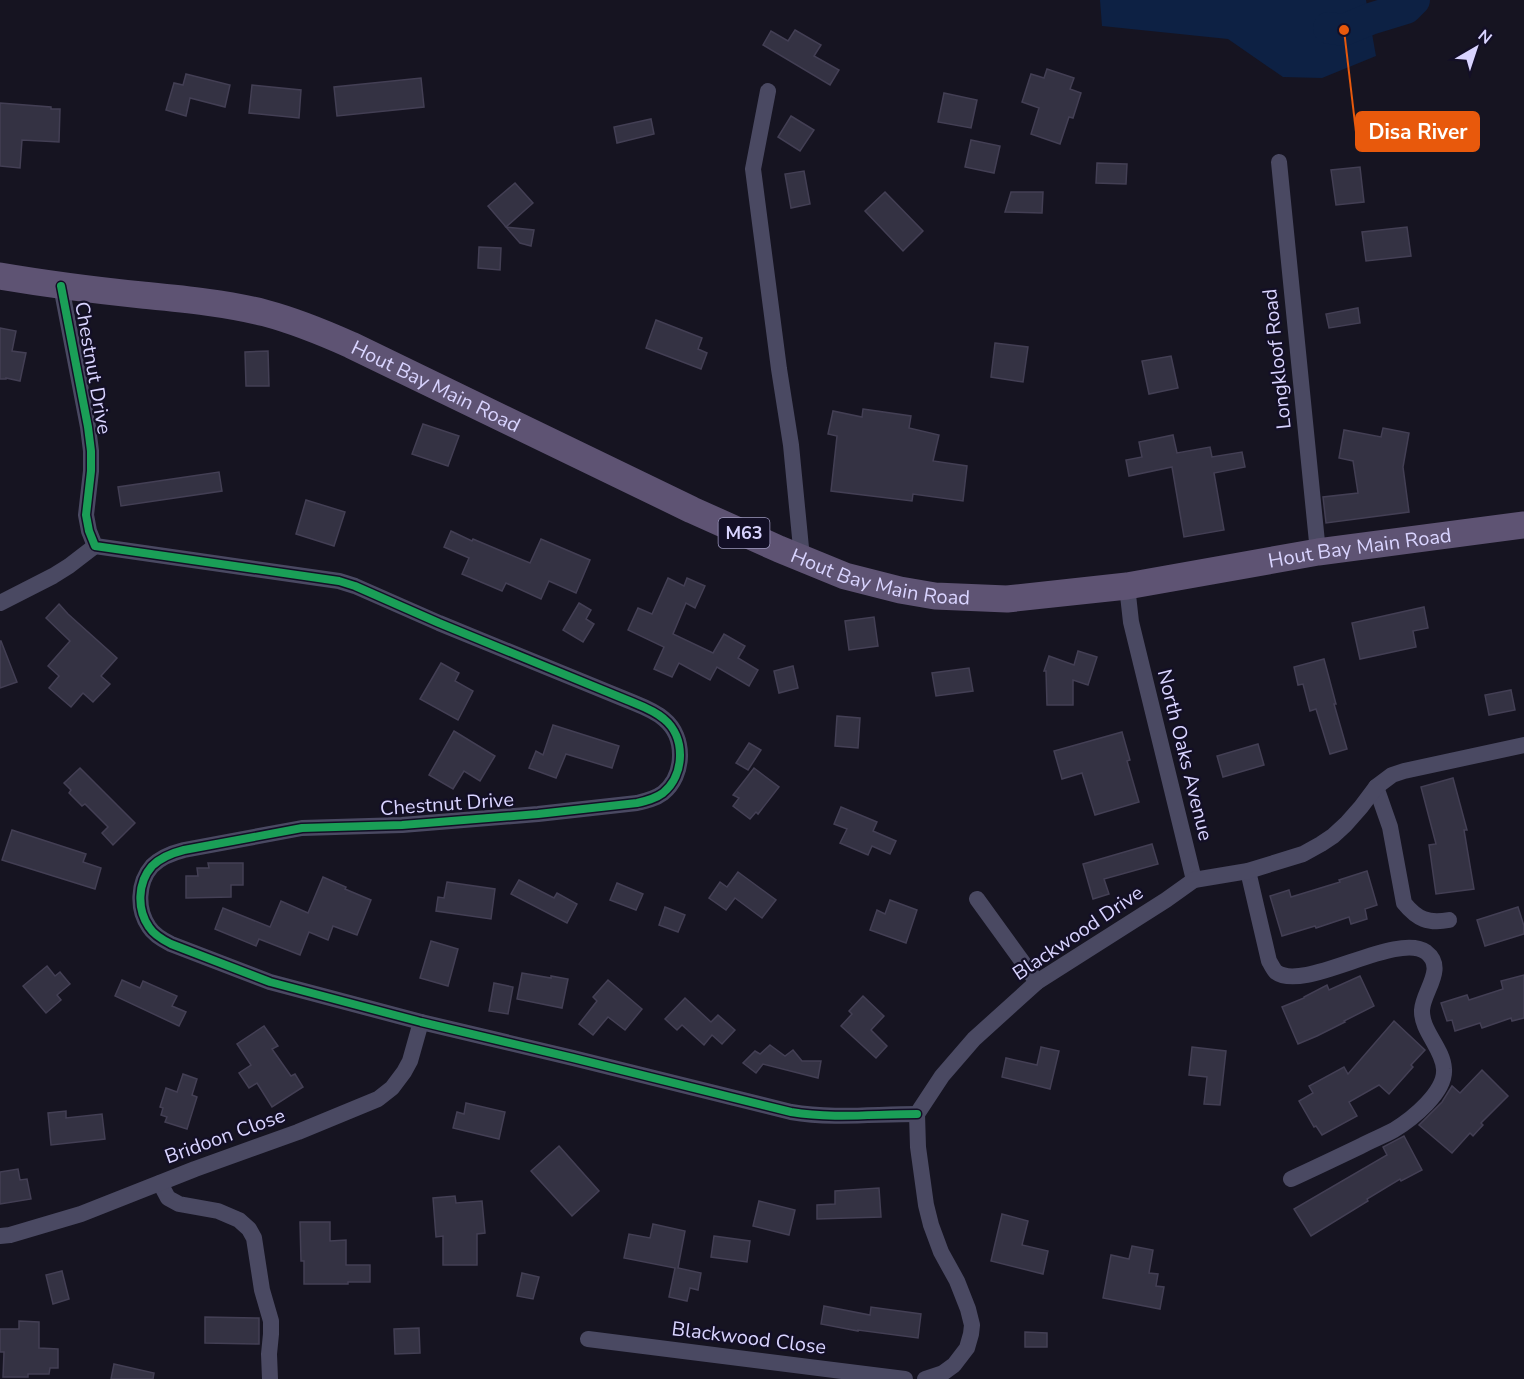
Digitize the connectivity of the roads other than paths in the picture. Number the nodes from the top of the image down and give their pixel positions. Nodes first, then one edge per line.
1 (768, 91) dead end
2 (1279, 162) dead end
3 (0, 276) edge
4 (61, 286) junction
5 (1524, 525) edge
6 (95, 546) junction
7 (1318, 552) junction
8 (802, 558) junction
9 (1127, 586) junction
10 (0, 603) edge
11 (1524, 745) edge
12 (1376, 787) junction
13 (1248, 871) junction
14 (1194, 880) junction
15 (977, 899) dead end
16 (1449, 920) dead end
17 (1037, 982) junction
18 (421, 1022) junction
19 (917, 1114) junction
20 (1291, 1179) dead end
21 (160, 1183) junction
22 (0, 1236) edge
23 (588, 1339) dead end
24 (270, 1379) edge
25 (905, 1379) edge
26 (925, 1379) edge

1 - 8 street
2 - 7 street, Longkloof Road
3 - 4 main road, Hout Bay Main Road / M63
4 - 6 street, Chestnut Drive
4 - 8 main road, Hout Bay Main Road / M63
5 - 7 main road, Hout Bay Main Road / M63
6 - 10 street
6 - 18 street, Chestnut Drive
7 - 9 main road, Hout Bay Main Road / M63
8 - 9 main road, Hout Bay Main Road / M63
9 - 14 street, North Oaks Avenue
11 - 12 street
12 - 13 street
12 - 16 street
13 - 14 street
13 - 20 street
14 - 17 street, Blackwood Drive
15 - 17 street
17 - 19 street, Blackwood Drive
18 - 19 street, Chestnut Drive
18 - 21 street, Bridoon Close
19 - 26 street
21 - 22 street, Bridoon Close
21 - 24 street
23 - 25 street, Blackwood Close

